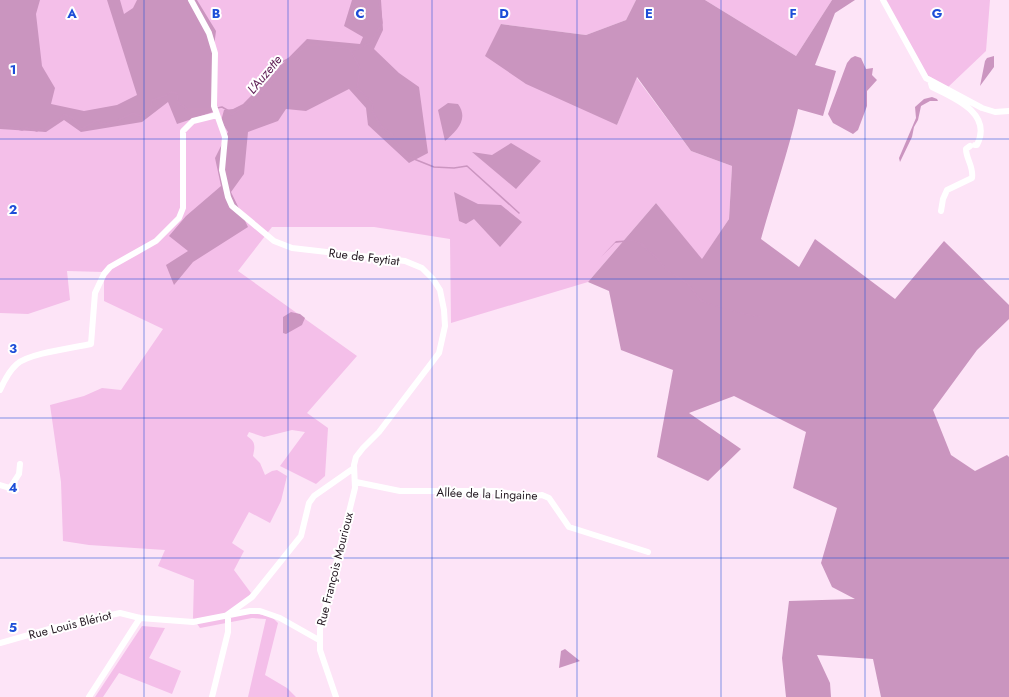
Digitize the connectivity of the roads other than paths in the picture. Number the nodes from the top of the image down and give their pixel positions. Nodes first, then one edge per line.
1 (191, 0) edge
2 (883, 0) edge
3 (930, 80) junction
4 (216, 111) junction
5 (1009, 111) edge
6 (941, 211) dead end
7 (0, 390) edge
8 (20, 464) dead end
9 (354, 468) junction
10 (356, 482) junction
11 (0, 485) edge
12 (648, 552) dead end
13 (226, 617) junction
14 (140, 618) junction
15 (319, 640) junction
16 (0, 643) edge
17 (89, 697) edge
18 (212, 697) edge
19 (336, 697) edge

1 - 4 street
2 - 3 street
3 - 5 street
3 - 6 street
4 - 7 street
4 - 9 street, Rue de Feytiat
8 - 11 street
9 - 10 street, Rue François Mourioux
9 - 13 street
10 - 12 street, Allée de la Lingaine
10 - 15 street, Rue François Mourioux
13 - 14 street, Rue Louis Blériot
13 - 15 street, Rue Louis Blériot
13 - 18 street
14 - 16 street, Rue Louis Blériot
14 - 17 street
15 - 19 street, Rue François Mourioux

